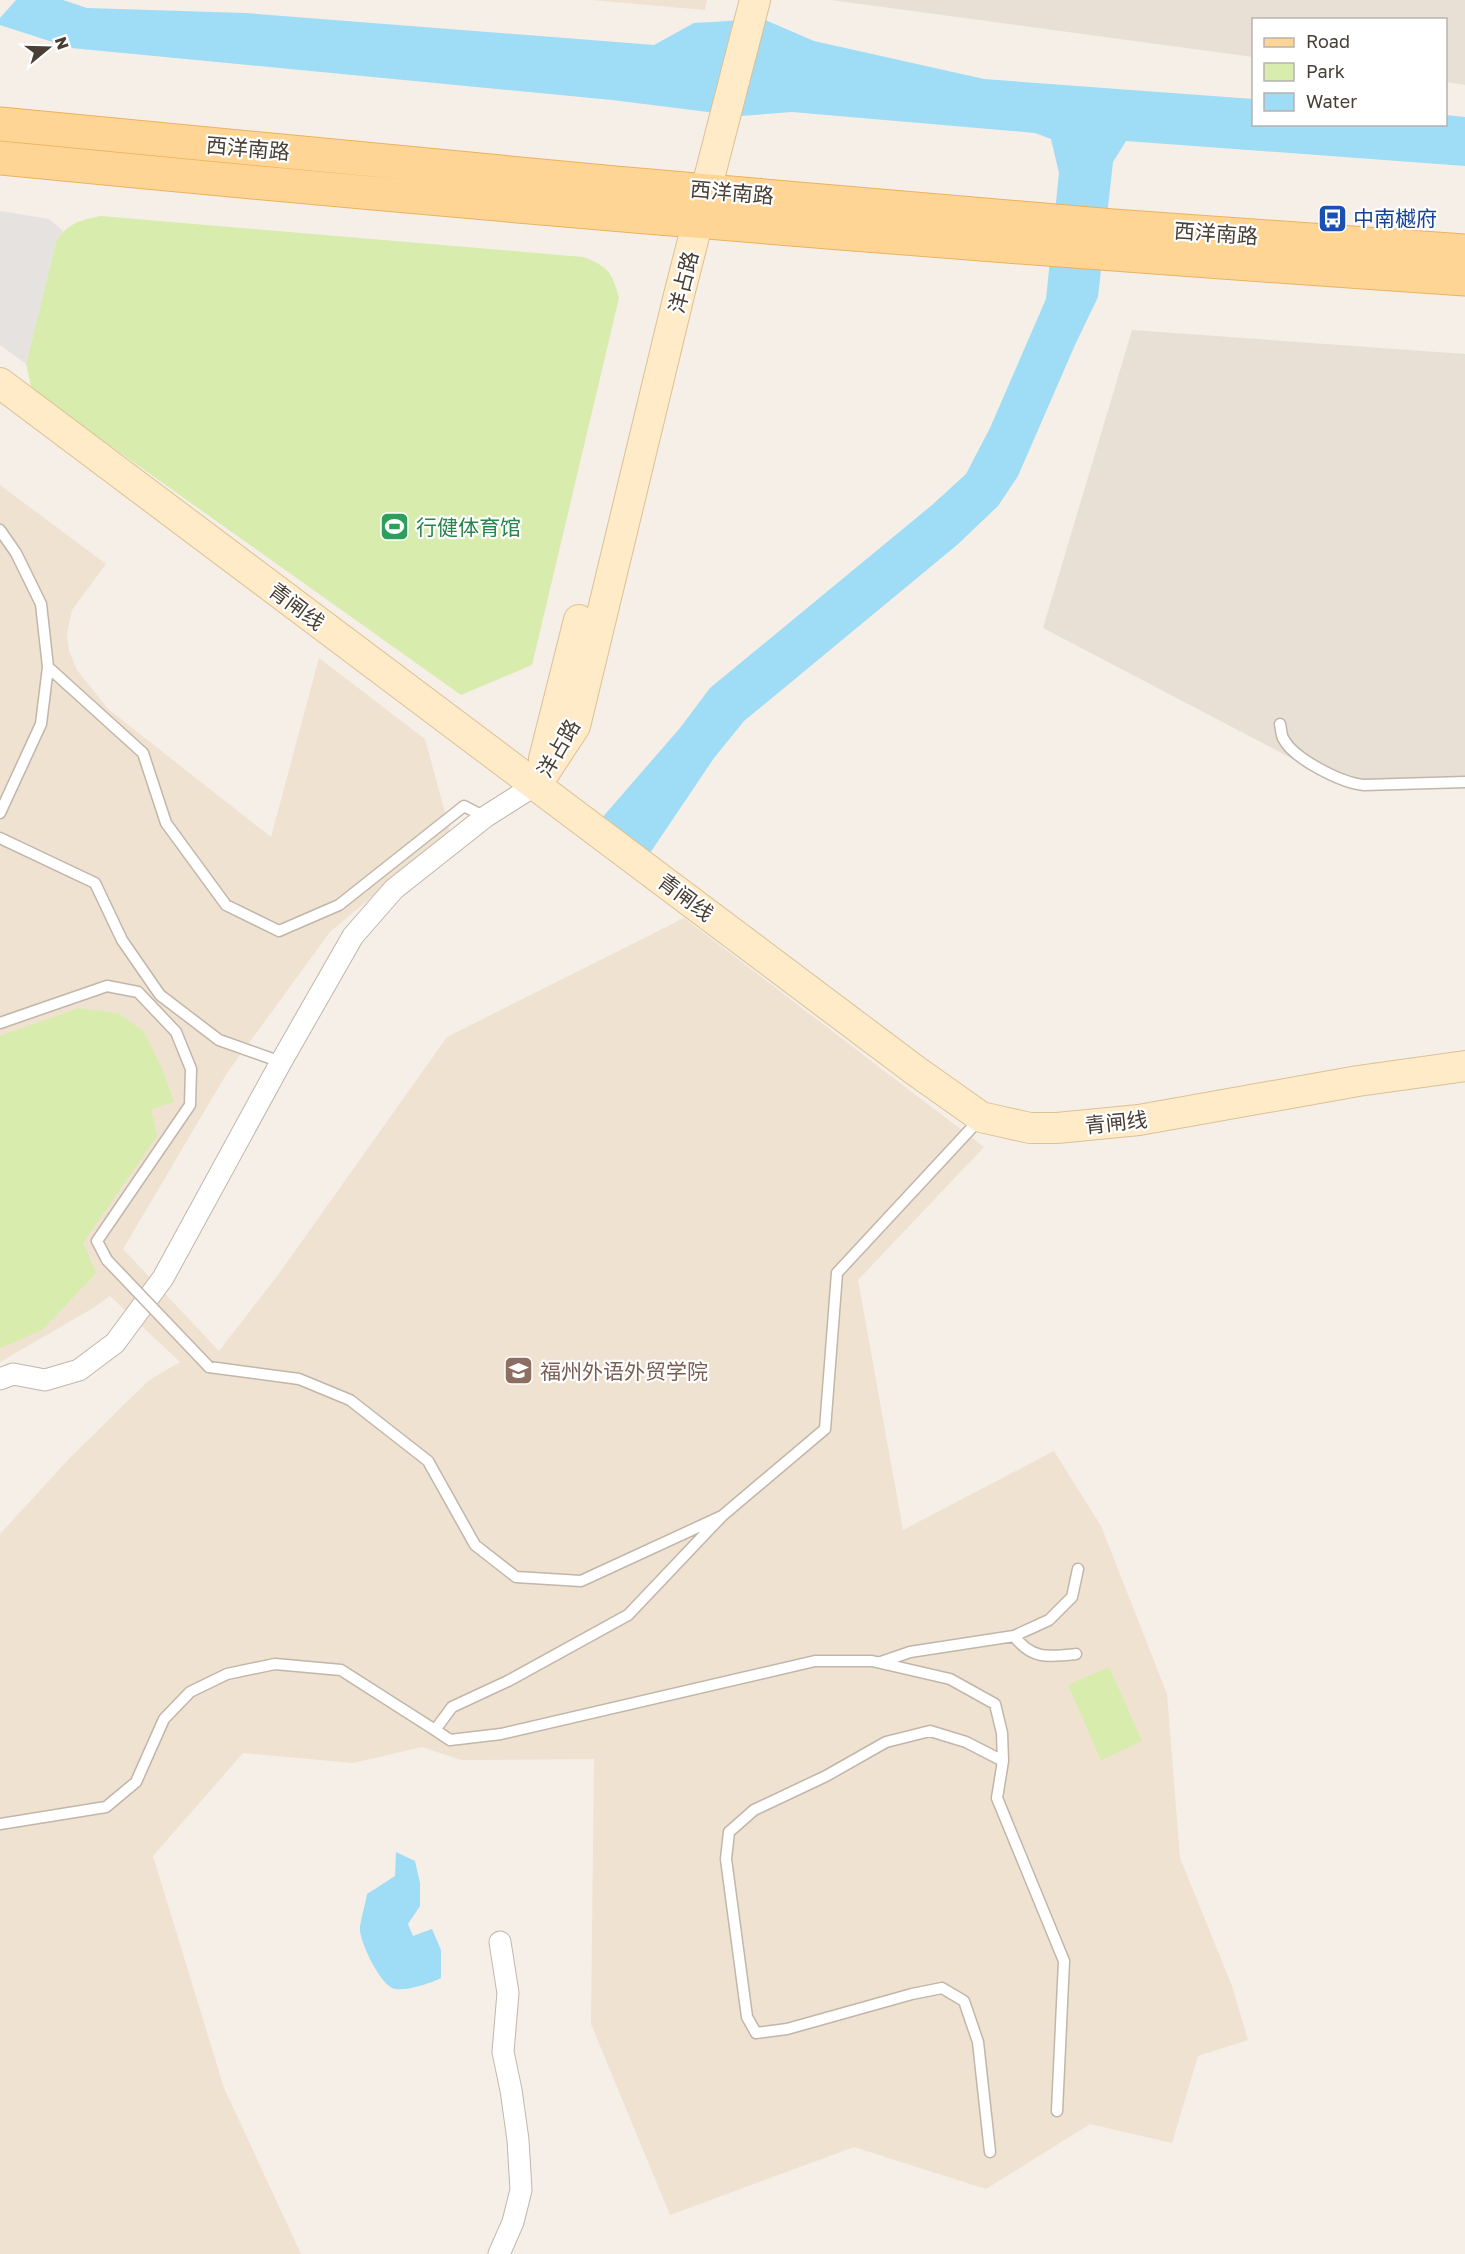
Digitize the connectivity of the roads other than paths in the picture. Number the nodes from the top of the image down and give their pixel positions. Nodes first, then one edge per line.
1 (745, 3) edge
2 (0, 124) edge
3 (0, 158) edge
4 (693, 204) junction
5 (1111, 240) junction
6 (1465, 250) edge
7 (1465, 279) edge
8 (0, 383) edge
9 (0, 530) edge
10 (48, 667) junction
11 (1280, 724) dead end
12 (1465, 782) edge
13 (537, 784) junction
14 (0, 813) edge
15 (485, 817) junction
16 (0, 838) edge
17 (0, 1023) edge
18 (281, 1062) junction
19 (1465, 1066) edge
20 (981, 1117) junction
21 (0, 1379) edge
22 (722, 1516) junction
23 (1078, 1569) dead end
24 (1014, 1636) junction
25 (1076, 1654) dead end
26 (881, 1663) junction
27 (435, 1730) junction
28 (1003, 1761) junction
29 (0, 1824) edge
30 (500, 1942) dead end
31 (1057, 2111) dead end
32 (990, 2152) dead end
33 (499, 2254) edge

1 - 4 main road, 洋占路
2 - 4 main road, 西洋南路
3 - 4 main road, 西洋南路
4 - 5 main road, 西洋南路
4 - 13 main road, 洋占路
5 - 6 main road, 西洋南路
5 - 7 main road, 西洋南路
8 - 13 main road, 青闸线
9 - 10 lane
10 - 14 lane
10 - 15 lane
11 - 12 lane
13 - 15 street
13 - 20 main road, 青闸线
15 - 18 street
16 - 18 lane
17 - 22 lane, bridge
18 - 21 street
19 - 20 main road, 青闸线
20 - 22 lane
22 - 27 lane
23 - 24 lane
24 - 25 lane
24 - 26 lane
26 - 27 lane
26 - 28 lane
27 - 29 lane
28 - 31 lane
28 - 32 lane
30 - 33 street

